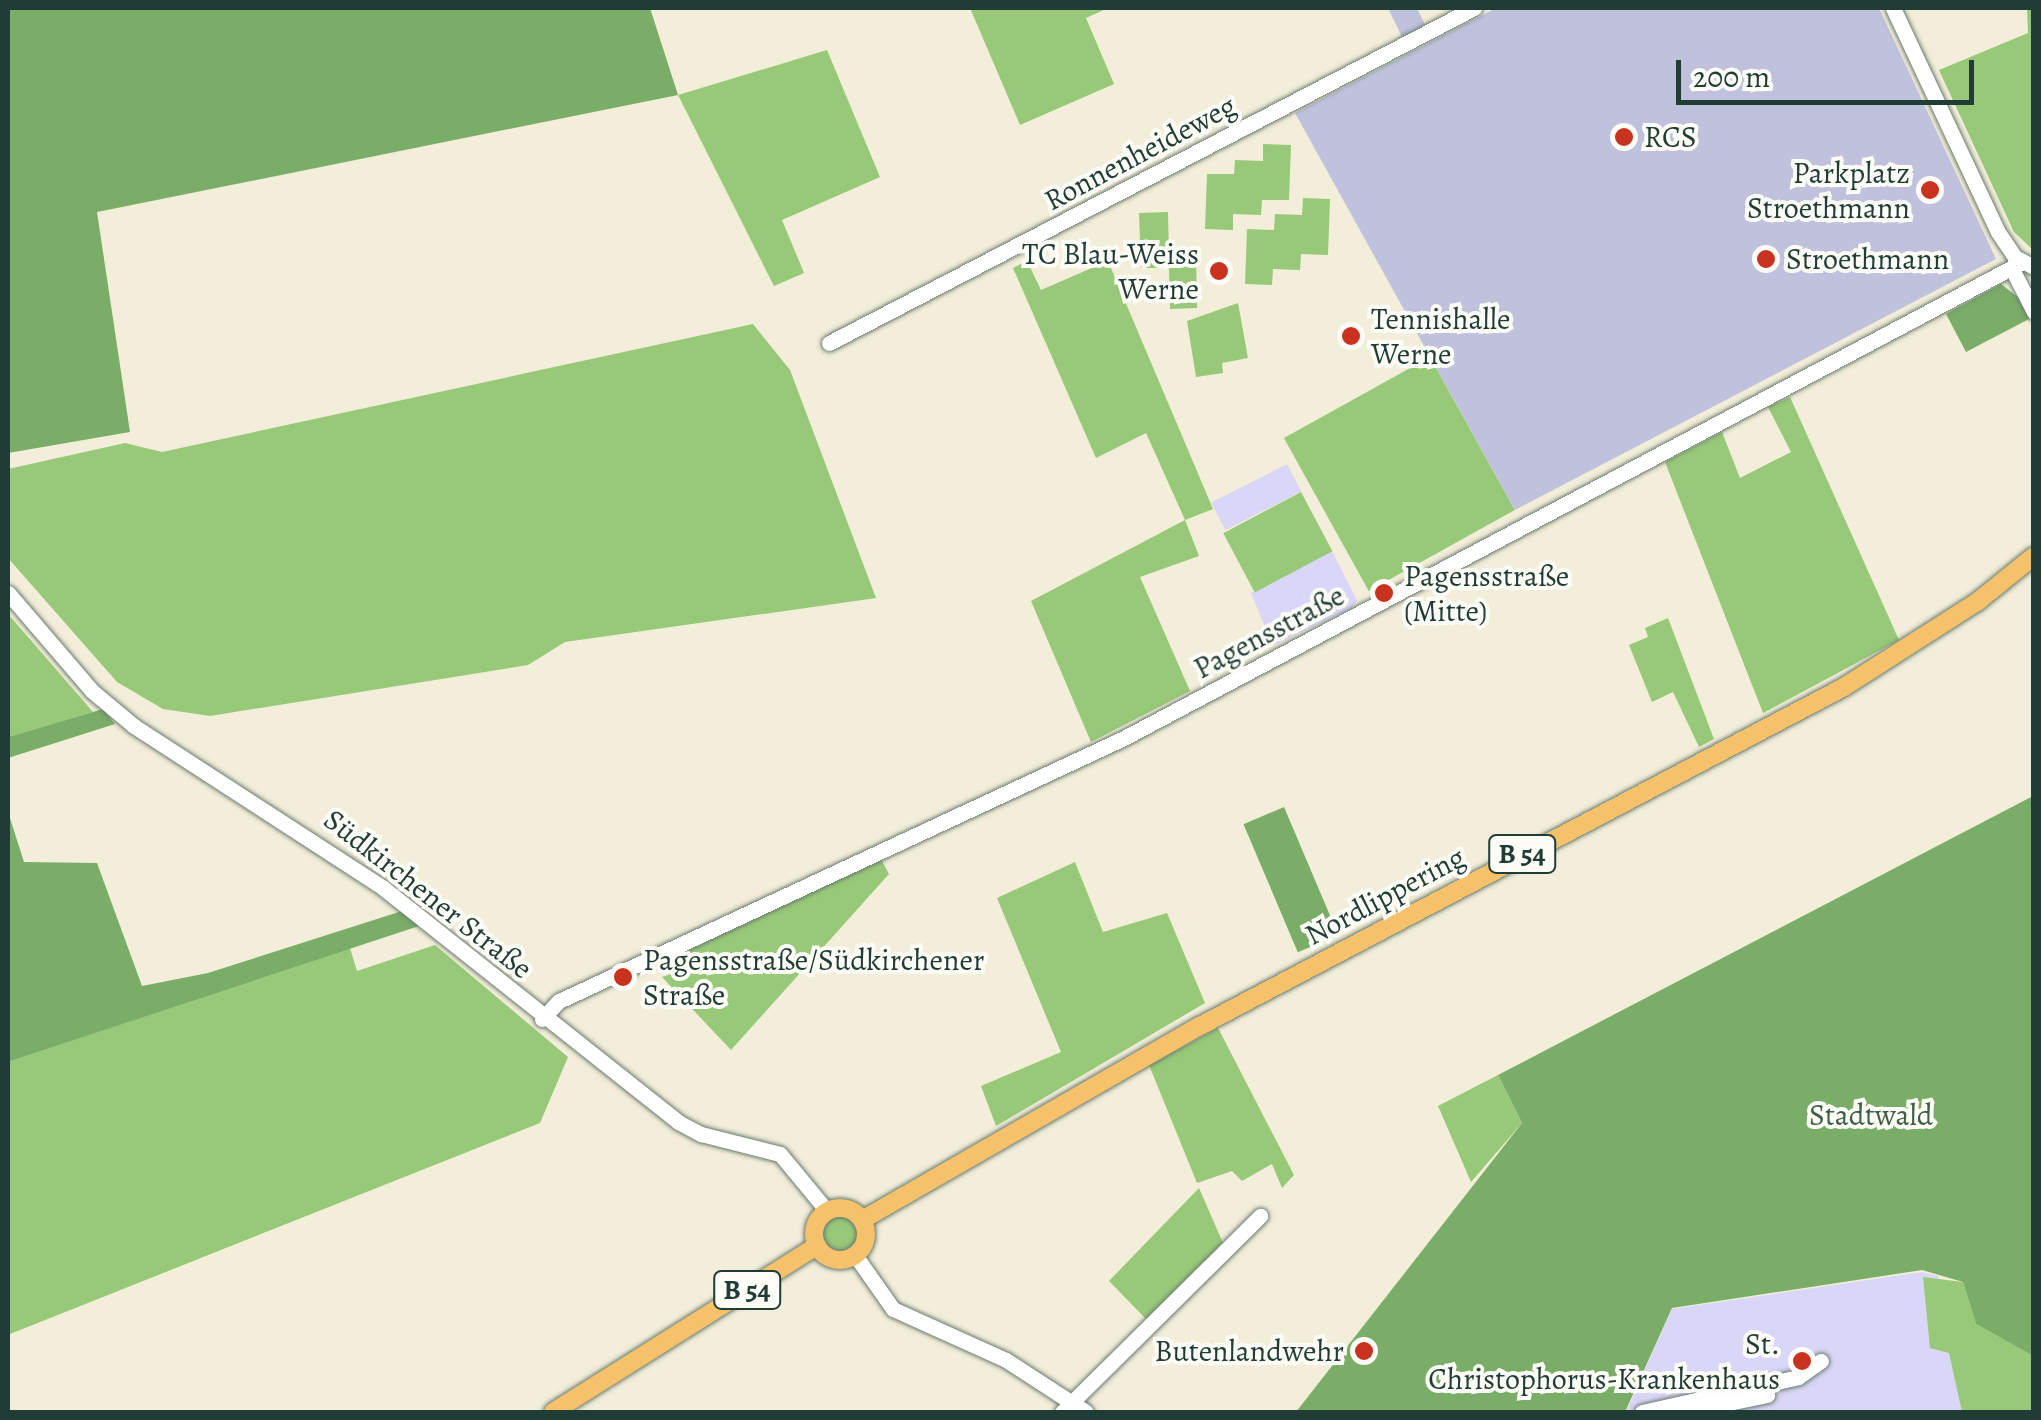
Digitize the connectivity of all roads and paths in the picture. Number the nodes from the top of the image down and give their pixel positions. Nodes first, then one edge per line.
1 (1474, 8) edge
2 (1893, 8) edge
3 (2023, 266) edge
4 (2034, 312) edge
5 (829, 343) dead end
6 (2034, 556) edge
7 (8, 593) edge
8 (542, 1018) junction
9 (827, 1211) junction
10 (1260, 1216) dead end
11 (862, 1220) junction
12 (818, 1246) junction
13 (855, 1255) junction
14 (1821, 1361) dead end
15 (1766, 1389) junction
16 (1066, 1407) edge
17 (553, 1412) edge
18 (1086, 1412) edge
19 (1642, 1412) edge
20 (1685, 1412) edge
21 (1770, 1412) edge

1 - 5 street, Ronnenheideweg
2 - 3 street
3 - 4 street
3 - 8 street, Pagensstraße
6 - 11 main road, Nordlippering / B 54
7 - 8 street, Südkirchener Straße
8 - 9 street, Südkirchener Straße
9 - 11 main road
9 - 12 main road
10 - 16 street
11 - 13 main road
12 - 13 main road
12 - 17 main road, B 54
13 - 16 street
14 - 15 street
15 - 19 street
15 - 20 street
15 - 21 street
16 - 18 street

